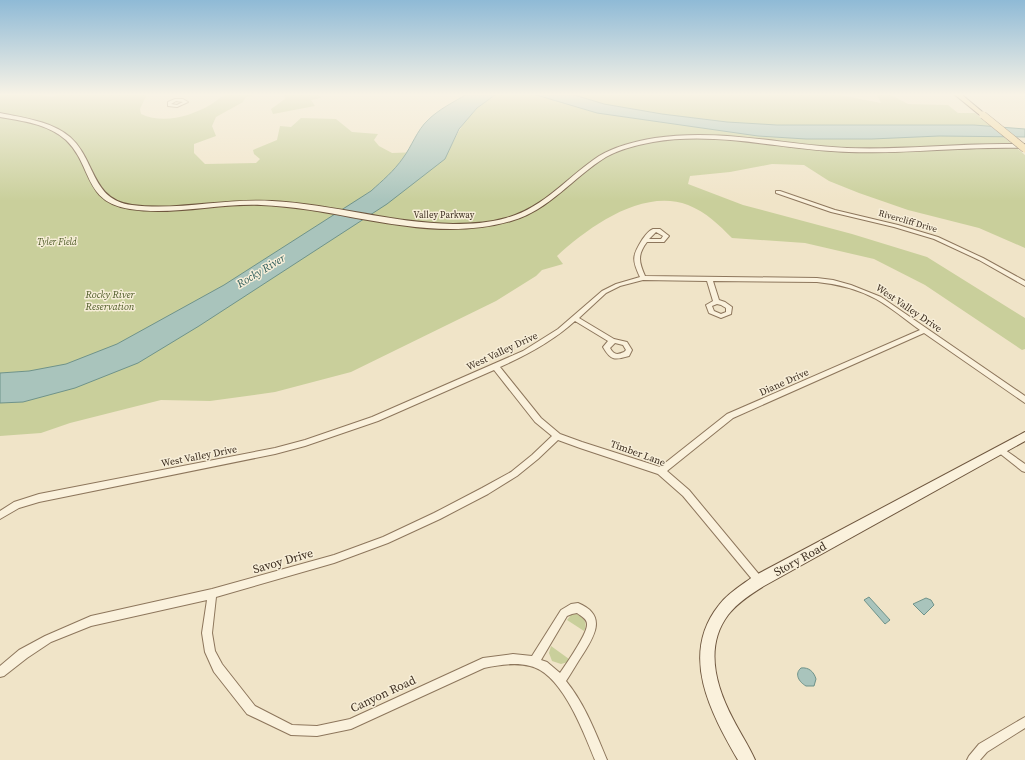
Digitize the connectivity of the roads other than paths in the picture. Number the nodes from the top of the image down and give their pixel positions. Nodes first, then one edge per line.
1 (53, 129) edge
2 (1001, 129) edge
3 (1025, 148) edge
4 (778, 192) dead end
5 (645, 240) dead end
6 (643, 278) junction
7 (709, 278) junction
8 (1025, 284) edge
9 (716, 302) dead end
10 (575, 318) junction
11 (925, 330) junction
12 (613, 341) dead end
13 (495, 366) junction
14 (1025, 400) edge
15 (557, 436) junction
16 (1025, 436) edge
17 (1001, 450) junction
18 (1025, 469) edge
19 (661, 471) junction
20 (0, 514) edge
21 (759, 582) junction
22 (212, 594) junction
23 (534, 662) junction
24 (0, 672) edge
25 (560, 682) junction
26 (1025, 722) edge
27 (601, 760) edge
28 (747, 760) edge
29 (974, 760) edge

1 - 3 street, Valley Parkway
2 - 3 main road, bridge
4 - 8 street, Rivercliff Drive
5 - 6 street
6 - 7 street, West Valley Drive
6 - 10 street, West Valley Drive
7 - 9 street
7 - 11 street, West Valley Drive
10 - 12 street
10 - 13 street, West Valley Drive
11 - 14 street, West Valley Drive
11 - 19 street, Diane Drive
13 - 15 street, Timber Lane
13 - 20 street, West Valley Drive
15 - 19 street, Timber Lane
15 - 22 street, Savoy Drive
16 - 17 street, Story Road
17 - 18 street
17 - 21 street, Story Road
19 - 21 street, Timber Lane
21 - 28 street, Story Road
22 - 23 street, Canyon Road
22 - 24 street, Savoy Drive
23 - 25 street, Canyon Road
23 - 25 street
25 - 27 street, Canyon Road
26 - 29 street

